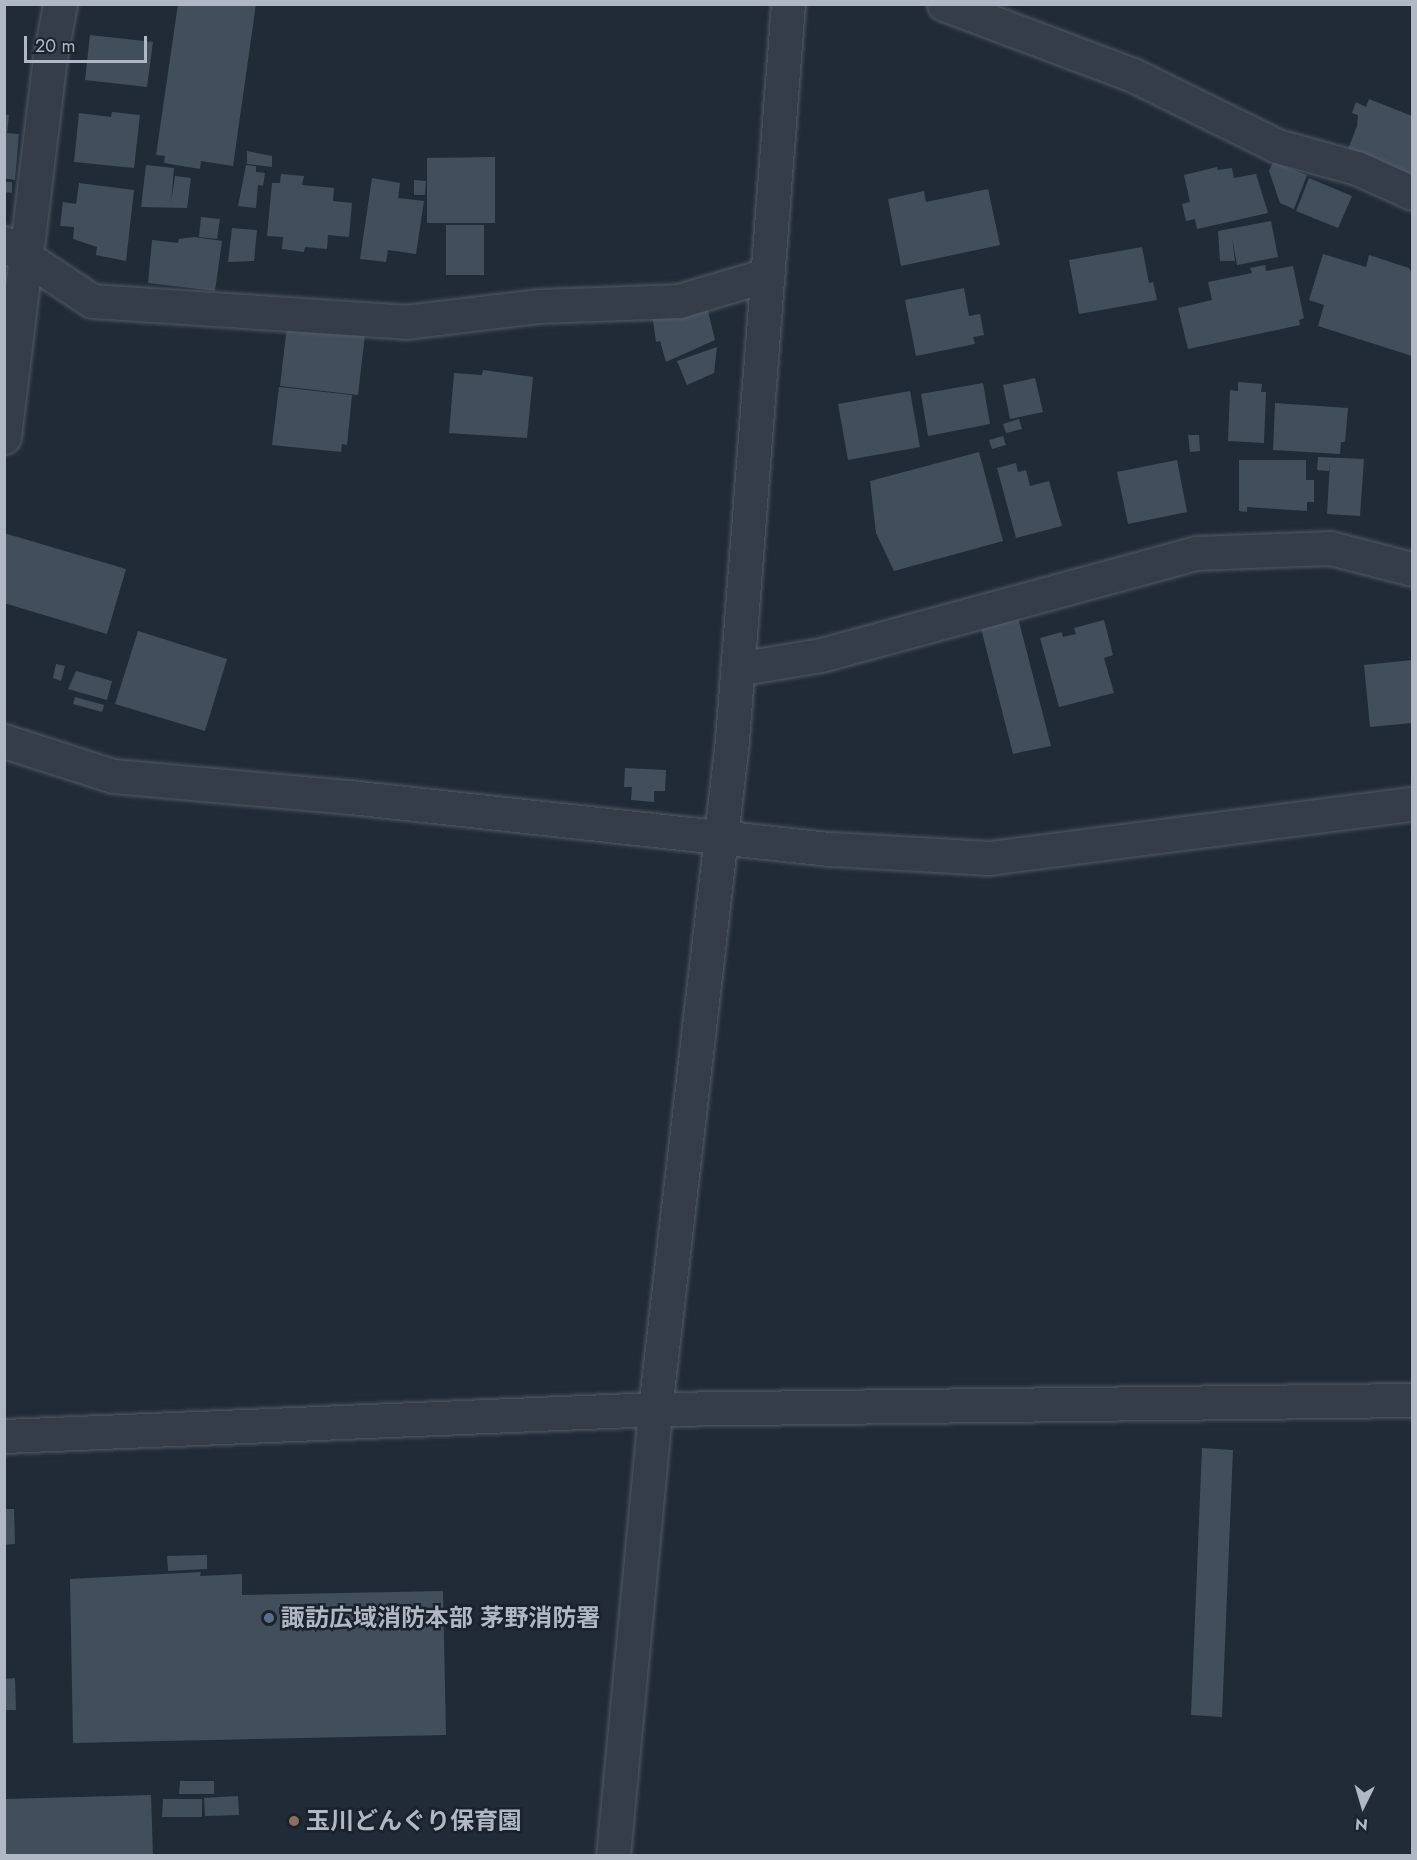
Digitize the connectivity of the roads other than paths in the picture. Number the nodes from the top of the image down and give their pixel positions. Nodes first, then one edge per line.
1 (60, 4) edge
2 (788, 4) edge
3 (944, 4) edge
4 (1413, 193) edge
5 (16, 250) edge
6 (767, 275) junction
7 (4, 438) edge
8 (1413, 569) edge
9 (737, 669) junction
10 (4, 741) edge
11 (1413, 804) edge
12 (721, 838) junction
13 (1413, 1400) edge
14 (655, 1409) junction
15 (4, 1436) edge
16 (613, 1856) edge

1 - 5 street
2 - 6 street
3 - 4 street
5 - 6 street
5 - 7 street
6 - 9 street
8 - 9 street
9 - 12 street
10 - 12 street
11 - 12 street
12 - 14 street
13 - 14 street
14 - 15 street
14 - 16 street

